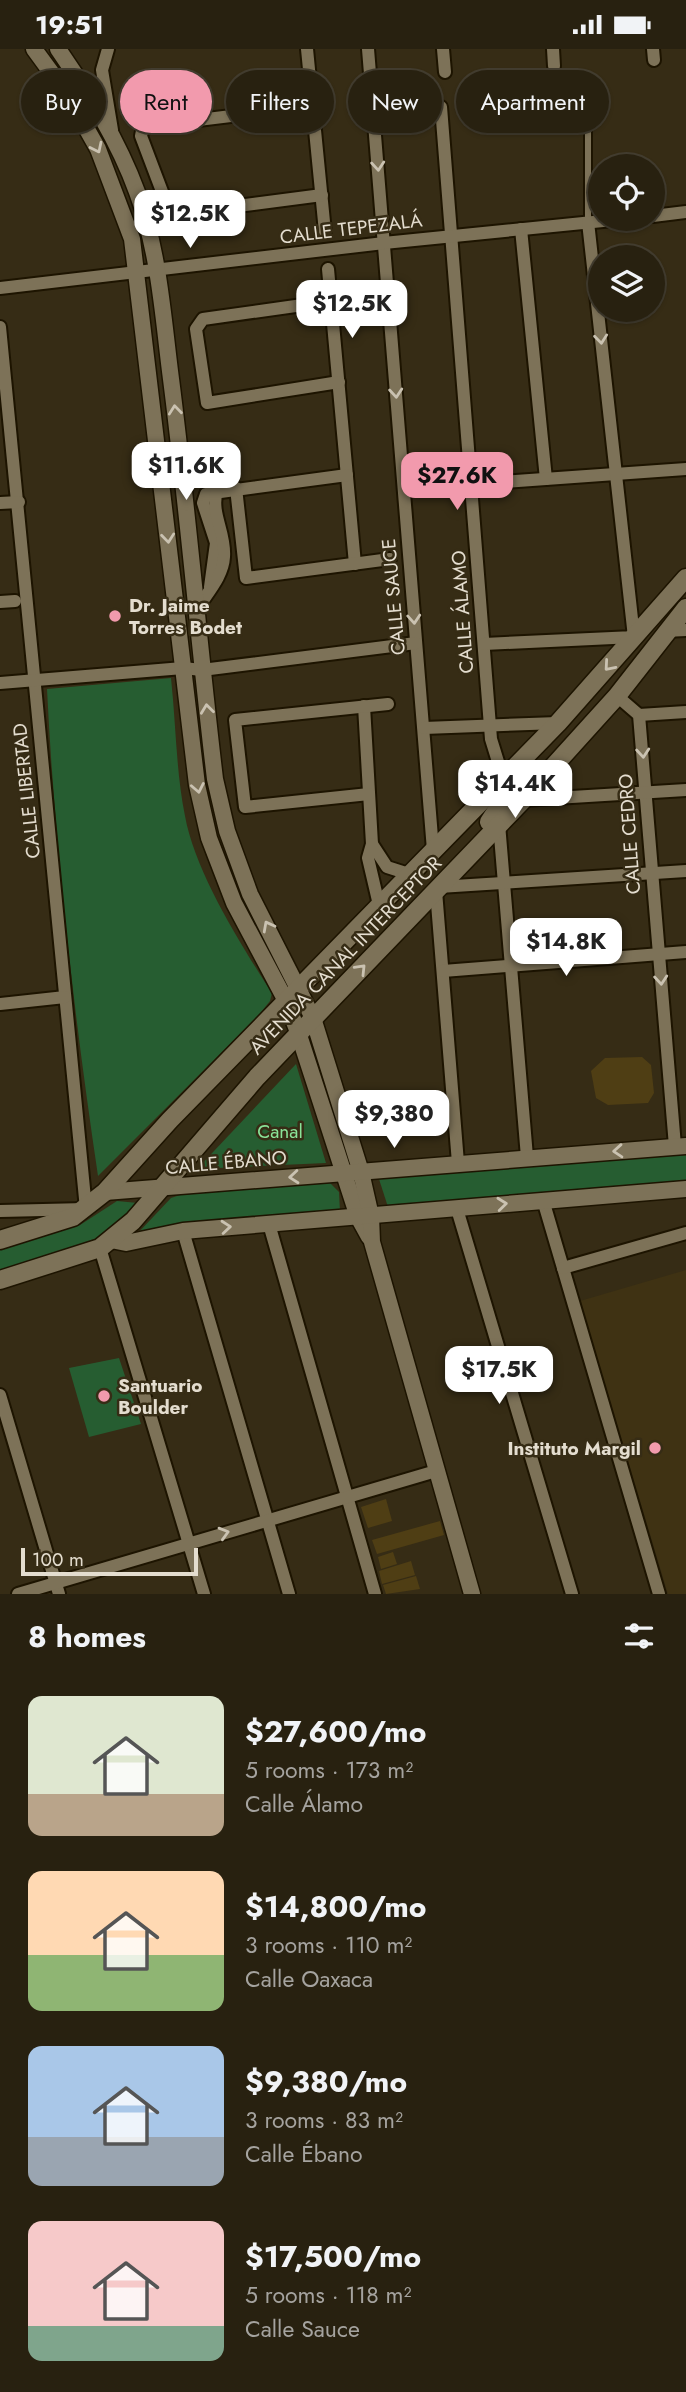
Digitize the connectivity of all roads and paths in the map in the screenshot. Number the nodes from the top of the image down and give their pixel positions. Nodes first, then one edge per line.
1 (34, 49) edge
2 (58, 49) edge
3 (68, 49) edge
4 (108, 49) edge
5 (307, 49) edge
6 (368, 49) edge
7 (443, 49) edge
8 (553, 49) edge
9 (554, 66) dead end
10 (310, 70) edge
11 (445, 72) dead end
12 (226, 117) edge
13 (442, 120) edge
14 (316, 133) edge
15 (588, 133) edge
16 (113, 137) junction
17 (588, 154) edge
18 (322, 195) junction
19 (686, 212) edge
20 (665, 215) edge
21 (588, 222) edge
22 (521, 229) junction
23 (589, 231) edge
24 (325, 232) dead end
25 (451, 236) junction
26 (384, 243) junction
27 (328, 269) dead end
28 (156, 270) junction
29 (138, 272) junction
30 (0, 288) edge
31 (331, 301) junction
32 (0, 327) edge
33 (3, 380) edge
34 (339, 382) junction
35 (7, 456) edge
36 (686, 469) edge
37 (616, 474) junction
38 (347, 475) junction
39 (546, 479) junction
40 (471, 484) junction
41 (236, 488) junction
42 (404, 489) junction
43 (19, 502) junction
44 (0, 503) edge
45 (390, 559) dead end
46 (355, 564) junction
47 (686, 578) edge
48 (15, 601) dead end
49 (0, 603) edge
50 (686, 608) edge
51 (196, 611) junction
52 (686, 630) edge
53 (664, 631) junction
54 (634, 636) junction
55 (416, 643) junction
56 (484, 644) junction
57 (183, 668) junction
58 (202, 670) junction
59 (34, 680) junction
60 (0, 683) edge
61 (617, 696) junction
62 (388, 704) dead end
63 (364, 706) junction
64 (686, 712) edge
65 (639, 715) junction
66 (558, 723) junction
67 (490, 726) junction
68 (424, 728) junction
69 (503, 778) junction
70 (538, 782) junction
71 (686, 790) edge
72 (646, 793) junction
73 (369, 794) junction
74 (523, 800) junction
75 (499, 824) junction
76 (372, 845) junction
77 (433, 850) junction
78 (465, 861) junction
79 (686, 871) edge
80 (651, 873) junction
81 (409, 874) junction
82 (505, 884) junction
83 (437, 889) junction
84 (379, 905) junction
85 (686, 952) edge
86 (659, 954) junction
87 (513, 966) junction
88 (443, 971) junction
89 (300, 986) junction
90 (65, 997) junction
91 (286, 1001) junction
92 (0, 1004) edge
93 (313, 1018) junction
94 (299, 1032) junction
95 (681, 1146) edge
96 (527, 1157) junction
97 (457, 1163) junction
98 (361, 1172) junction
99 (343, 1173) junction
100 (686, 1189) edge
101 (159, 1190) junction
102 (105, 1192) junction
103 (542, 1200) junction
104 (86, 1209) junction
105 (457, 1209) junction
106 (0, 1211) edge
107 (364, 1217) junction
108 (269, 1224) junction
109 (183, 1231) junction
110 (686, 1233) edge
111 (0, 1240) edge
112 (105, 1244) junction
113 (563, 1268) junction
114 (0, 1280) edge
115 (0, 1395) edge
116 (436, 1471) junction
117 (346, 1497) junction
118 (267, 1521) junction
119 (189, 1544) junction
120 (57, 1588) edge
121 (18, 1594) edge
122 (204, 1594) edge
123 (289, 1594) edge
124 (375, 1594) edge
125 (472, 1594) edge
126 (572, 1594) edge
127 (659, 1594) edge

1 -> 29 street
2 - 3 street
2 - 16 street
4 - 16 street
5 - 10 street
6 -> 26 street, CALLE SAUCE
7 - 11 street
8 - 9 street
12 - 18 street
13 - 25 street, CALLE ÁLAMO
14 - 18 street
15 - 17 lane
16 - 28 street
18 - 24 street
19 - 20 street
21 - 22 street, CALLE TEPEZALÁ
22 - 25 street, CALLE TEPEZALÁ
22 - 39 street
23 -> 37 street
25 - 26 street, CALLE TEPEZALÁ
25 - 40 street, CALLE ÁLAMO
26 - 28 street, CALLE TEPEZALÁ
26 -> 42 street, CALLE SAUCE
27 - 31 street
28 - 29 street, CALLE TEPEZALÁ
51 -> 28 street
29 - 30 street, CALLE TEPEZALÁ
29 -> 57 street
31 - 34 street
31 - 34 street
32 - 33 street, CALLE LIBERTAD
33 - 35 street, CALLE LIBERTAD
34 - 38 street
35 - 43 street, CALLE LIBERTAD
36 - 37 street
37 - 39 street
37 - 54 street
38 - 41 street
38 - 46 street
39 - 40 street
40 - 42 street
40 - 56 street, CALLE ÁLAMO
41 - 46 street
41 - 51 street
42 -> 55 street, CALLE SAUCE
43 - 44 street
43 - 59 street, CALLE LIBERTAD
45 - 46 street
47 - 54 main road, AVENIDA CANAL INTERCEPTOR
48 - 49 street
50 - 53 main road, AVENIDA CANAL INTERCEPTOR
51 - 58 street
52 - 53 street
53 - 61 main road, AVENIDA CANAL INTERCEPTOR
54 - 56 street
54 -> 66 main road, AVENIDA CANAL INTERCEPTOR
55 - 58 street
55 - 68 street, CALLE SAUCE
56 - 67 street, CALLE ÁLAMO
57 - 58 street
57 - 59 street
57 -> 91 street
89 -> 58 street
59 - 60 street
59 - 90 street, CALLE LIBERTAD
61 - 65 street
61 - 70 main road, AVENIDA CANAL INTERCEPTOR
62 - 63 street
63 - 73 street
63 - 73 street
64 - 65 street
65 -> 72 street, CALLE CEDRO
66 - 67 street
66 - 69 main road, AVENIDA CANAL INTERCEPTOR
66 - 70 main road
67 - 68 street
67 - 69 street, CALLE ÁLAMO
68 - 77 street, CALLE SAUCE
69 - 77 main road, AVENIDA CANAL INTERCEPTOR
69 - 78 main road
70 - 74 main road, AVENIDA CANAL INTERCEPTOR
71 - 72 street
72 - 74 street
72 - 80 street, CALLE CEDRO
73 - 76 street
74 - 75 main road, AVENIDA CANAL INTERCEPTOR
75 - 78 main road, AVENIDA CANAL INTERCEPTOR
75 - 82 street
76 - 81 street
76 - 84 street
77 - 81 main road, AVENIDA CANAL INTERCEPTOR
78 - 83 main road, AVENIDA CANAL INTERCEPTOR
79 - 80 street
80 - 82 street
80 - 86 street, CALLE CEDRO
81 - 84 main road, AVENIDA CANAL INTERCEPTOR
82 - 83 street
82 - 87 street
83 - 88 street
93 -> 83 main road, AVENIDA CANAL INTERCEPTOR
84 - 89 main road, AVENIDA CANAL INTERCEPTOR
85 - 86 street
86 - 87 street
86 -> 95 street, CALLE CEDRO
87 - 88 street
87 - 96 street
88 - 97 street
89 - 91 main road, AVENIDA CANAL INTERCEPTOR
89 - 93 street
90 - 92 street
90 - 104 street, CALLE LIBERTAD
91 - 94 street
91 - 102 main road, AVENIDA CANAL INTERCEPTOR
93 - 94 main road, AVENIDA CANAL INTERCEPTOR
93 - 98 street
94 - 99 street
94 - 101 main road, AVENIDA CANAL INTERCEPTOR
95 -> 96 street, CALLE ÉBANO
96 - 97 street, CALLE ÉBANO
97 - 98 street, CALLE ÉBANO
98 - 99 street, CALLE ÉBANO
98 - 107 street
99 -> 101 street, CALLE ÉBANO
99 - 107 street
100 - 103 street
101 - 102 street, CALLE ÉBANO
101 - 112 main road, AVENIDA CANAL INTERCEPTOR
102 - 104 main road, AVENIDA CANAL INTERCEPTOR
105 -> 103 street
103 - 113 street
104 - 106 street
104 - 111 main road, AVENIDA CANAL INTERCEPTOR
105 - 107 street
105 - 126 street
107 - 108 street
107 - 116 street
109 -> 108 street
108 - 117 street
109 - 112 street
109 - 118 street
110 - 113 street
112 - 114 main road, AVENIDA CANAL INTERCEPTOR
112 - 119 street
113 - 127 street
115 - 120 street
116 - 117 street
116 - 125 street
117 - 118 street
117 - 124 street
119 -> 118 street
118 - 123 street
119 - 120 street
119 - 122 street
120 - 121 street

